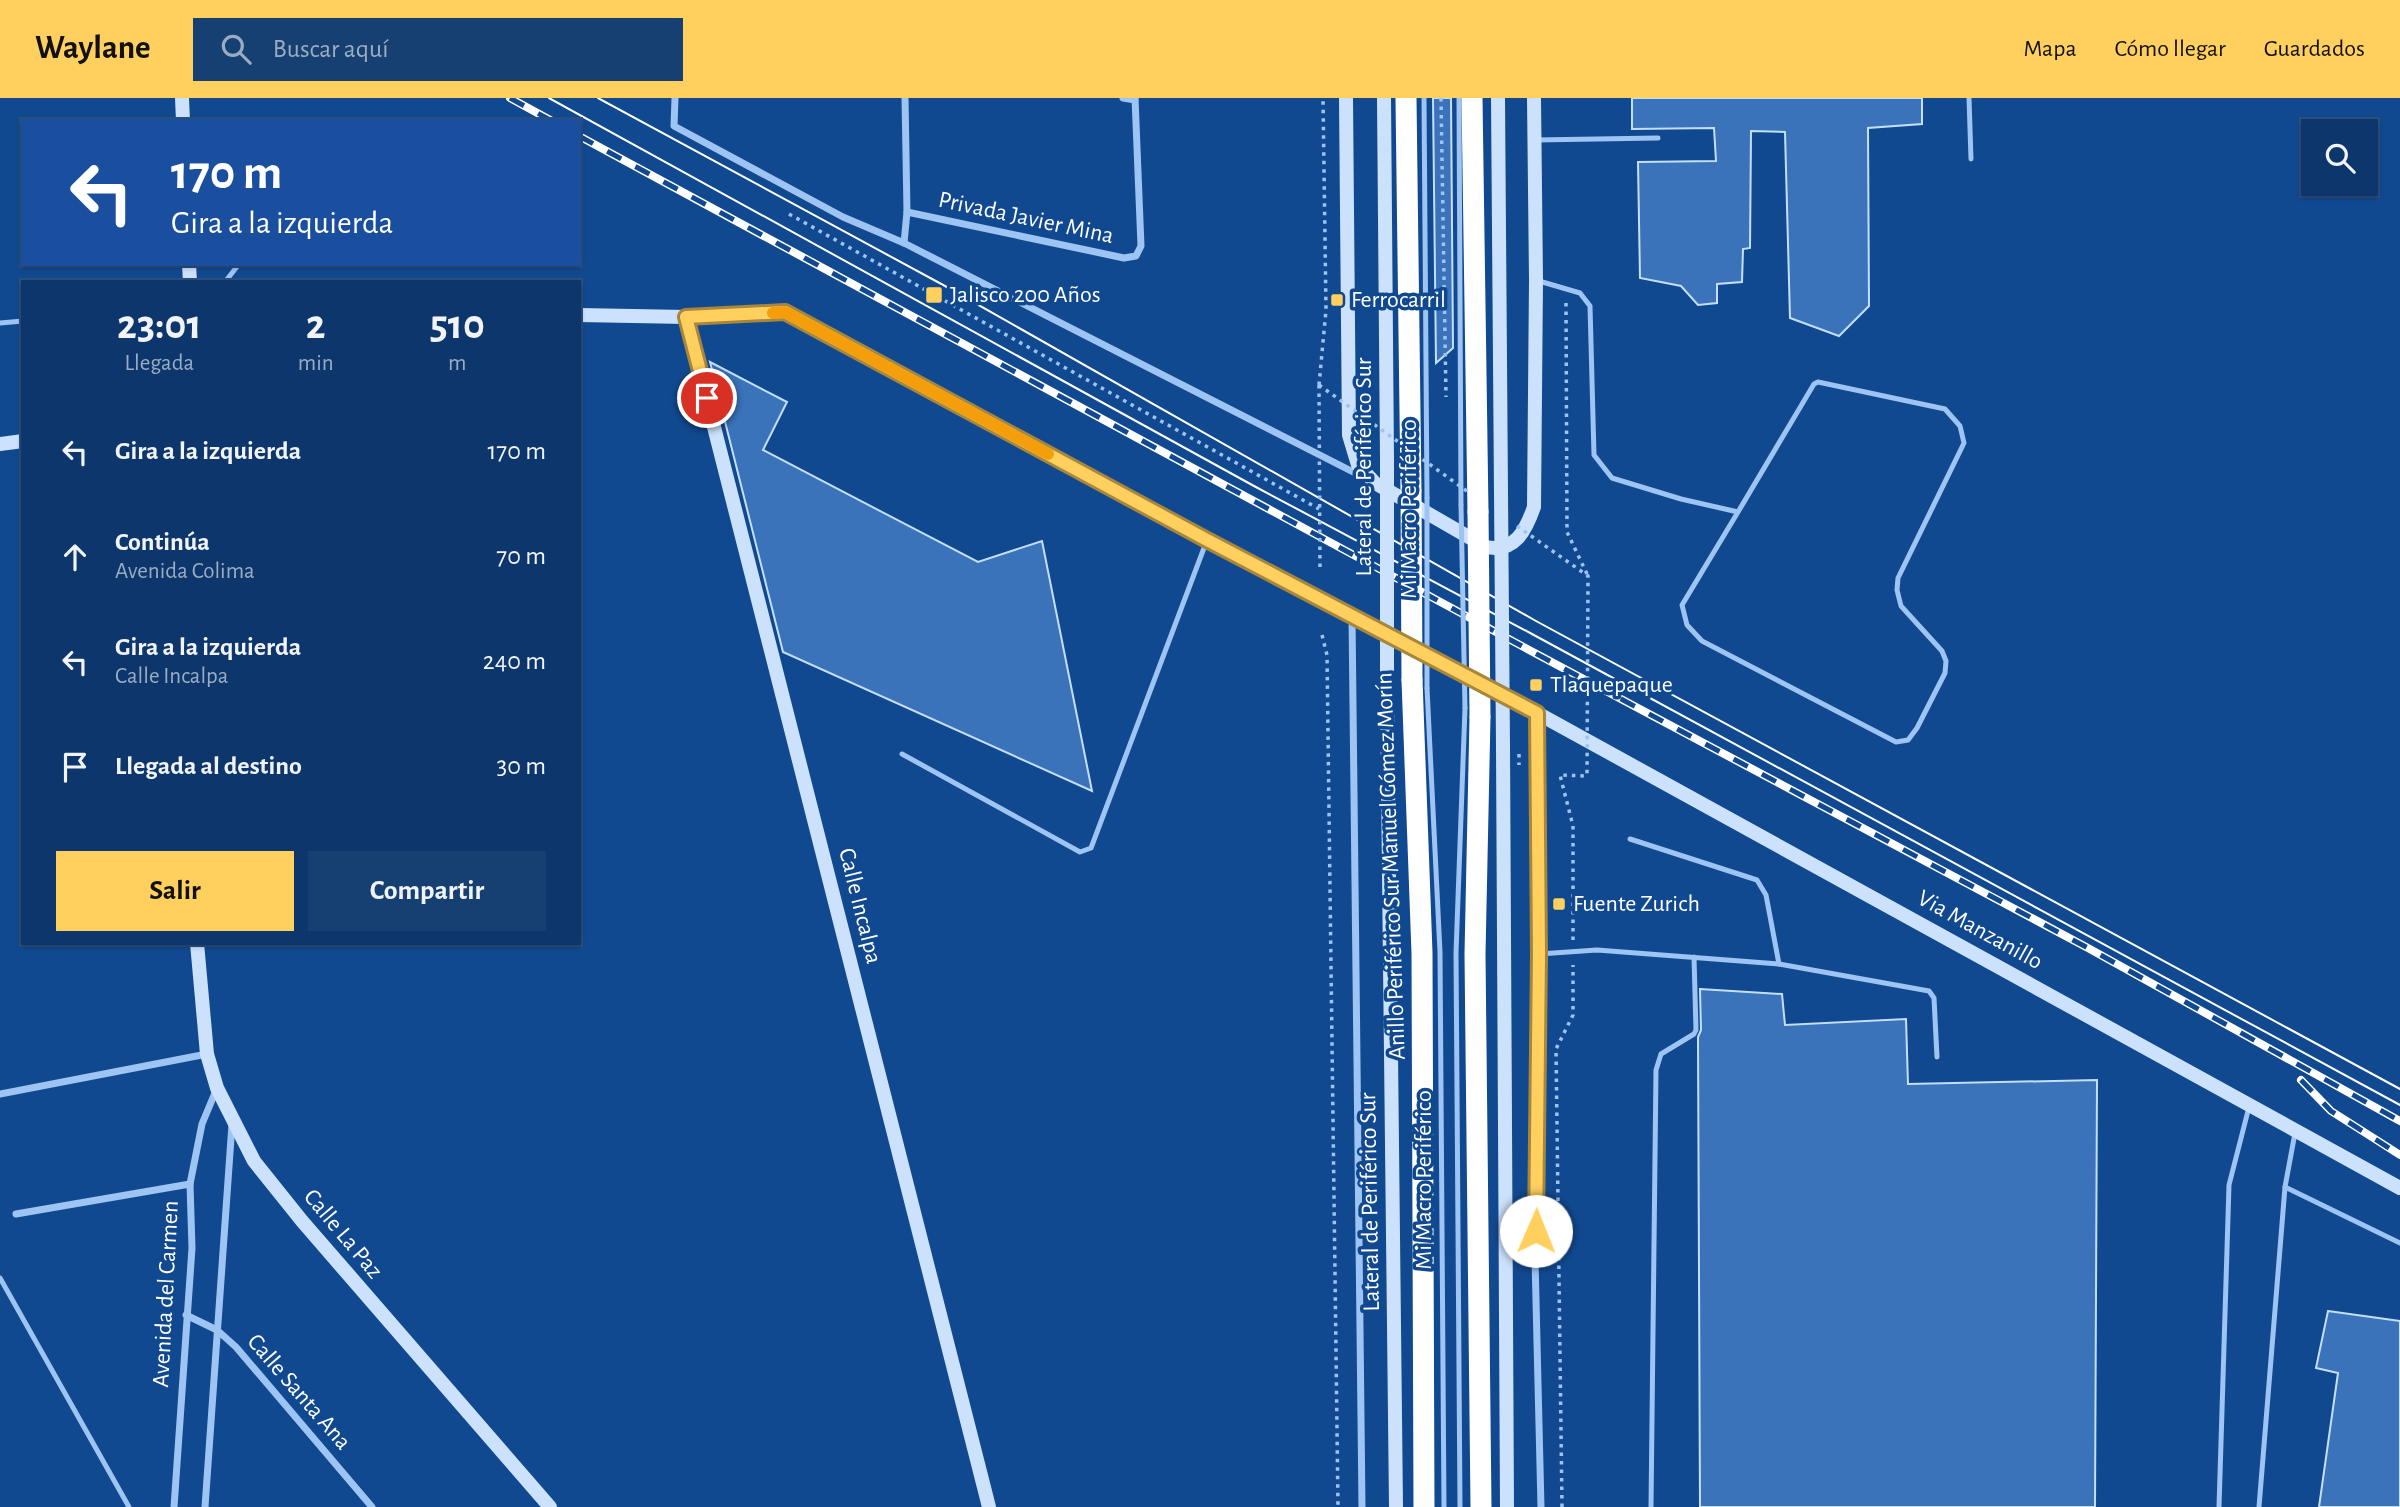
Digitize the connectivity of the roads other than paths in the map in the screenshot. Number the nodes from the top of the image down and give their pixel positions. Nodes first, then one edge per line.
1 (182, 98) edge
2 (675, 98) edge
3 (905, 98) edge
4 (1122, 98) edge
5 (1346, 98) edge
6 (1384, 98) edge
7 (1406, 98) edge
8 (1424, 98) edge
9 (1459, 98) edge
10 (1472, 98) edge
11 (1499, 98) edge
12 (1534, 98) edge
13 (1969, 98) edge
14 (1135, 99) edge
15 (183, 119) edge
16 (1658, 138) dead end
17 (1535, 140) junction
18 (1971, 159) dead end
19 (907, 212) junction
20 (904, 243) junction
21 (237, 266) edge
22 (227, 280) edge
23 (1536, 280) junction
24 (581, 315) edge
25 (686, 317) junction
26 (21, 321) edge
27 (0, 323) edge
28 (21, 441) edge
29 (0, 444) edge
30 (1376, 484) junction
31 (1419, 495) junction
32 (1470, 504) junction
33 (1738, 512) junction
34 (1207, 540) junction
35 (1352, 615) junction
36 (1420, 684) junction
37 (1472, 712) junction
38 (1537, 713) junction
39 (902, 754) dead end
40 (1630, 839) dead end
41 (197, 945) edge
42 (1539, 954) junction
43 (1694, 957) junction
44 (1779, 964) junction
45 (206, 1054) junction
46 (1937, 1057) dead end
47 (217, 1088) junction
48 (0, 1094) edge
49 (2250, 1104) junction
50 (232, 1121) junction
51 (2295, 1130) junction
52 (190, 1184) junction
53 (2286, 1187) junction
54 (2400, 1188) edge
55 (16, 1214) dead end
56 (2400, 1243) edge
57 (0, 1278) edge
58 (186, 1315) junction
59 (217, 1330) junction
60 (129, 1507) edge
61 (174, 1507) edge
62 (205, 1507) edge
63 (372, 1507) edge
64 (550, 1507) edge
65 (989, 1507) edge
66 (1362, 1507) edge
67 (1396, 1507) edge
68 (1424, 1507) edge
69 (1444, 1507) edge
70 (1461, 1507) edge
71 (1481, 1507) edge
72 (1507, 1507) edge
73 (1541, 1507) edge
74 (1651, 1507) edge
75 (2219, 1507) edge
76 (2259, 1507) edge

1 - 15 street
2 - 20 street
3 - 19 street
4 - 14 street
5 - 30 street
6 - 67 street, Lateral de Periférico Sur, bridge
7 - 31 highway, Anillo Periférico Sur Manuel Gómez Morín
8 - 31 lane, Mi Macro Periférico
9 - 32 lane
10 - 32 highway
11 - 72 street, bridge
12 - 17 street
13 - 18 lane
14 - 19 street, Privada Javier Mina
16 - 17 lane
17 - 23 street
19 - 20 street
20 - 30 street
21 - 22 lane
23 - 30 street
23 - 33 lane
24 - 25 street, Via Manzanillo
25 - 34 street, Via Manzanillo
25 - 65 street, Calle Incalpa
26 - 27 lane
28 - 29 street
31 - 36 highway, Anillo Periférico Sur Manuel Gómez Morín, bridge
32 - 37 highway, bridge
33 - 33 lane
34 - 35 street, Via Manzanillo
34 - 39 lane
35 - 38 street, Via Manzanillo
35 - 66 street
36 - 68 highway, Anillo Periférico Sur Manuel Gómez Morín
36 - 69 lane, Mi Macro Periférico
37 - 70 lane, Mi Macro Periférico
37 - 71 highway
38 - 42 street
38 - 49 street, Via Manzanillo
40 - 44 lane
41 - 45 street, Calle La Paz
42 - 43 lane
42 - 73 street
43 - 44 lane
43 - 74 lane
44 - 46 lane
45 - 47 street, Calle La Paz
45 - 48 street
47 - 50 street, Calle La Paz
47 - 52 street, Avenida del Carmen
49 - 51 street, Via Manzanillo
49 - 75 lane
50 - 59 street
50 - 64 street, Calle La Paz
51 - 53 lane
51 - 54 street, Via Manzanillo
52 - 55 street
52 - 58 street, Avenida del Carmen
53 - 56 lane
53 - 76 lane
57 - 60 lane
58 - 59 street, Calle Santa Ana
58 - 61 street, Avenida del Carmen
59 - 62 street
59 - 63 street, Calle Santa Ana

